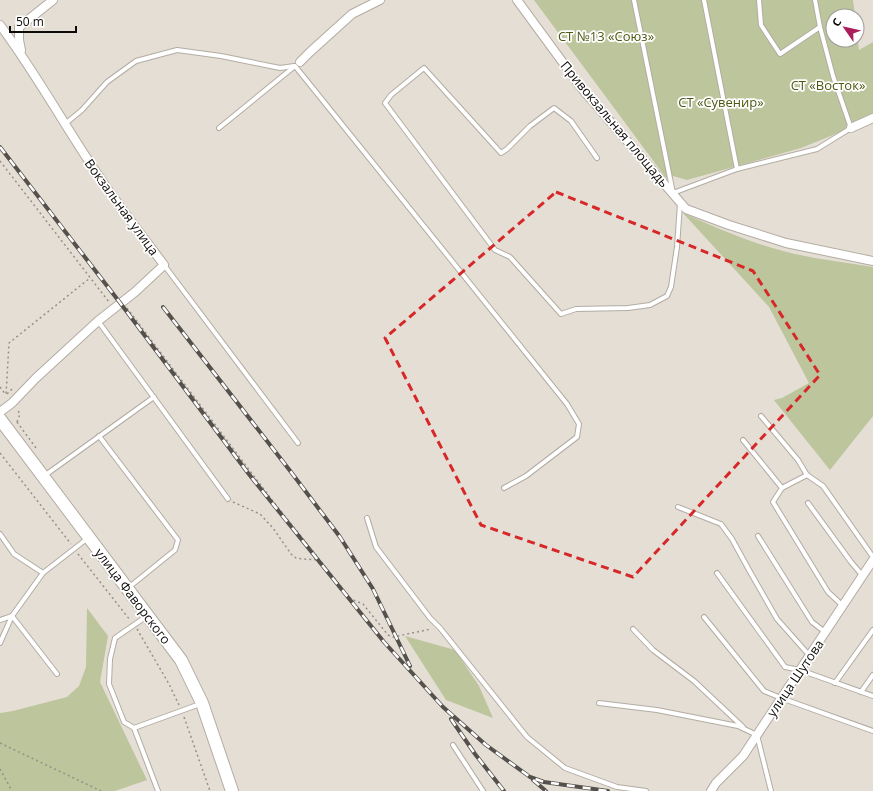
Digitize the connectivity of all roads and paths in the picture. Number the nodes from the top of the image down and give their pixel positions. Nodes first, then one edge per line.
1 (53, 0) edge
2 (380, 0) edge
3 (517, 0) edge
4 (634, 0) edge
5 (704, 0) edge
6 (759, 0) edge
7 (815, 0) edge
8 (0, 25) edge
9 (820, 27) junction
10 (22, 55) junction
11 (297, 64) junction
12 (873, 118) edge
13 (64, 125) junction
14 (219, 128) dead end
15 (851, 128) junction
16 (597, 158) dead end
17 (0, 161) edge
18 (737, 170) junction
19 (673, 193) junction
20 (680, 202) junction
21 (873, 261) edge
22 (164, 265) junction
23 (90, 278) junction
24 (106, 299) dead end
25 (123, 302) junction
26 (98, 320) junction
27 (12, 390) dead end
28 (154, 397) junction
29 (0, 412) edge
30 (761, 416) dead end
31 (0, 419) edge
32 (99, 436) junction
33 (743, 440) dead end
34 (298, 443) dead end
35 (0, 453) edge
36 (807, 475) junction
37 (44, 476) junction
38 (504, 488) dead end
39 (782, 488) junction
40 (228, 499) joint
41 (808, 503) dead end
42 (678, 508) dead end
43 (367, 518) dead end
44 (0, 534) edge
45 (758, 536) dead end
46 (90, 537) junction
47 (74, 549) junction
48 (873, 559) edge
49 (320, 560) junction
50 (43, 573) junction
51 (717, 573) dead end
52 (863, 575) junction
53 (128, 588) junction
54 (843, 606) junction
55 (148, 615) junction
56 (12, 616) junction
57 (704, 617) dead end
58 (0, 620) edge
59 (134, 625) junction
60 (440, 628) junction
61 (633, 629) dead end
62 (873, 630) edge
63 (825, 632) junction
64 (0, 643) edge
65 (810, 655) junction
66 (800, 670) junction
67 (57, 674) dead end
68 (873, 675) edge
69 (835, 682) junction
70 (861, 692) junction
71 (873, 696) edge
72 (781, 698) junction
73 (202, 703) junction
74 (599, 703) dead end
75 (182, 711) junction
76 (134, 728) junction
77 (746, 730) junction
78 (873, 731) edge
79 (757, 735) junction
80 (0, 743) edge
81 (453, 745) dead end
82 (0, 769) edge
83 (12, 791) edge
84 (101, 791) edge
85 (157, 791) edge
86 (210, 791) edge
87 (232, 791) edge
88 (483, 791) edge
89 (646, 791) edge
90 (711, 791) edge
91 (771, 791) edge

1 - 10 street
2 - 11 street
3 - 19 street, Привокзальная площадь
4 - 19 lane
5 - 18 lane
6 - 9 lane
7 - 9 lane
8 - 10 street, Вокзальная улица
9 - 15 lane
10 - 13 street, Вокзальная улица
11 - 13 lane
11 - 14 lane
11 - 38 lane
12 - 15 street
13 - 22 street, Вокзальная улица
15 - 18 lane
16 - 20 lane
17 - 23 path
18 - 19 lane
19 - 20 street, Привокзальная площадь
20 - 21 street, Привокзальная площадь
22 - 25 street, Вокзальная улица
22 - 34 lane
23 - 24 path
23 - 27 path
25 - 26 street, Вокзальная улица
25 - 49 path
26 - 28 lane
26 - 29 street, Вокзальная улица
28 - 32 lane
28 - 40 lane
30 - 36 lane
31 - 37 street, улица Фаворского
32 - 37 lane
32 - 53 lane
33 - 39 lane
35 - 47 path
36 - 39 lane
36 - 48 lane
37 - 46 street, улица Фаворского
39 - 54 lane
40 - 49 path
41 - 52 lane
42 - 65 lane
43 - 60 lane
44 - 50 lane
45 - 63 lane
46 - 47 lane
46 - 53 street, улица Фаворского
47 - 50 lane
47 - 59 path
48 - 52 street, улица Шутова
49 - 60 path
50 - 56 lane
51 - 66 lane
52 - 54 street, улица Шутова
53 - 55 street, улица Фаворского
54 - 63 street, улица Шутова
55 - 59 lane
55 - 73 street, улица Фаворского
56 - 58 lane
56 - 64 lane
56 - 67 lane
57 - 72 lane
59 - 75 path
59 - 76 lane
60 - 89 lane
61 - 77 lane
62 - 69 lane
63 - 65 street, улица Шутова
65 - 66 street, улица Шутова
66 - 69 lane
66 - 72 street, улица Шутова
68 - 70 lane
69 - 70 lane
70 - 71 lane
72 - 78 lane
72 - 79 street, улица Шутова
73 - 75 lane
73 - 87 street, улица Фаворского
74 - 77 lane
75 - 76 lane
75 - 86 path
76 - 85 lane
77 - 79 lane
79 - 90 street, улица Шутова
79 - 91 lane
80 - 84 path
81 - 88 lane
82 - 83 path

